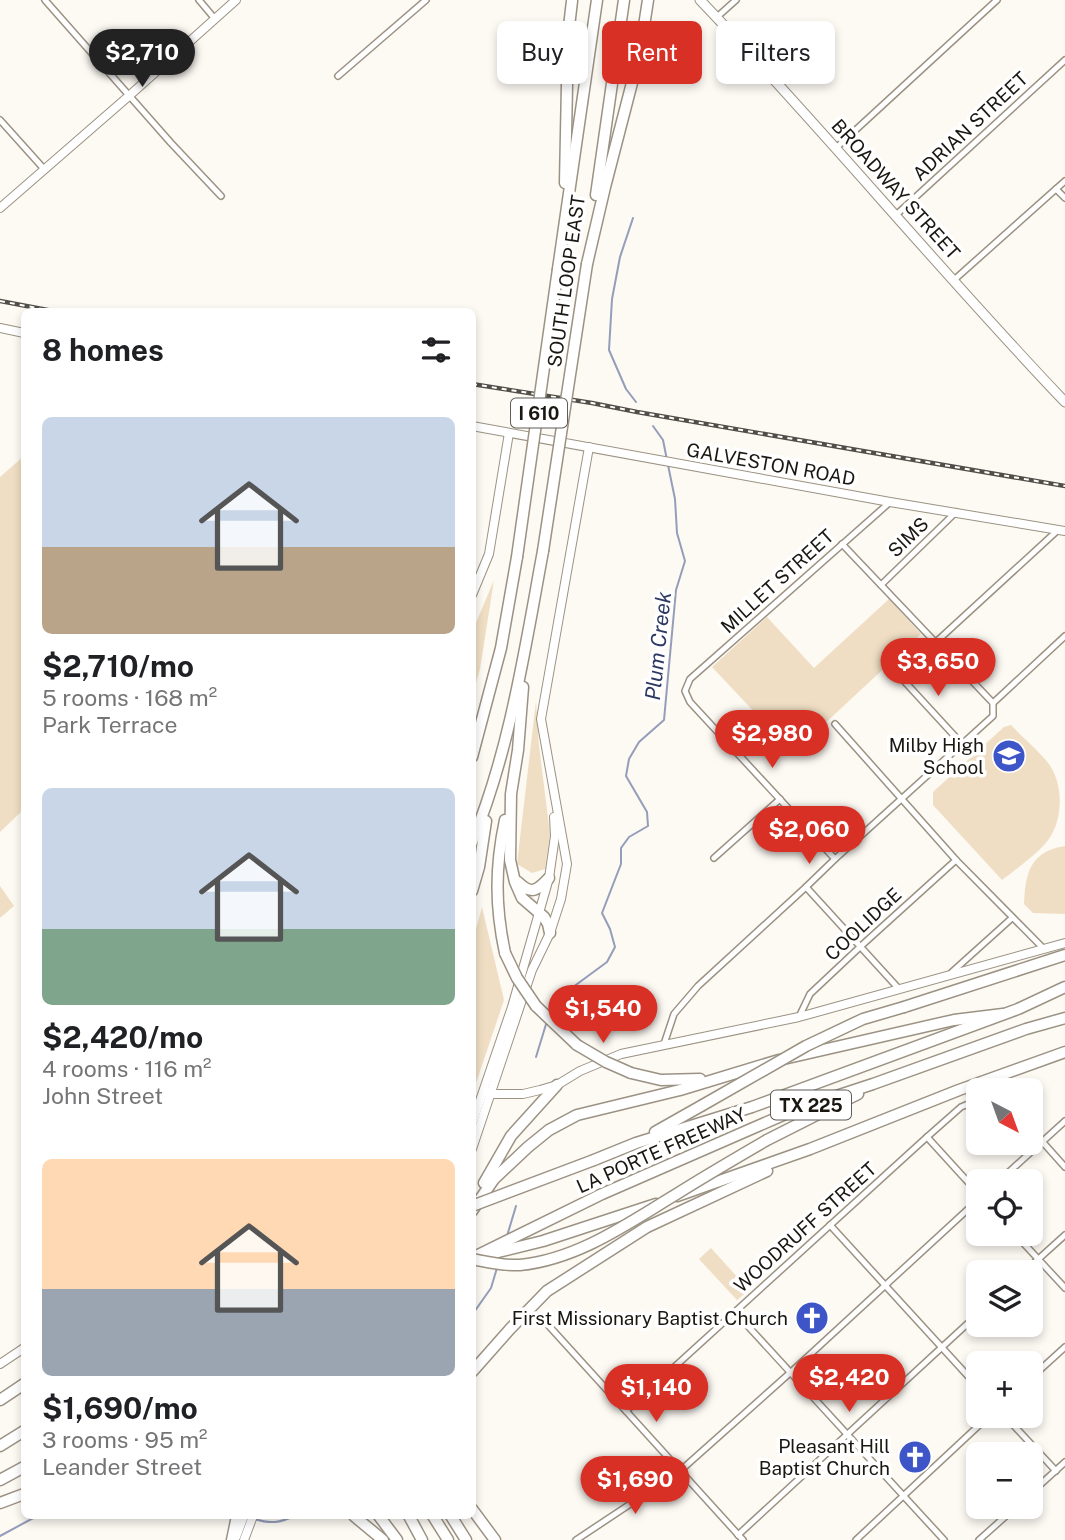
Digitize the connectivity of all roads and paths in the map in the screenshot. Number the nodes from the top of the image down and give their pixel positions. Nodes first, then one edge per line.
1 (45, 0) edge
2 (199, 0) edge
3 (236, 0) edge
4 (426, 0) edge
5 (572, 0) edge
6 (597, 0) edge
7 (624, 0) edge
8 (701, 0) edge
9 (736, 0) edge
10 (998, 0) edge
11 (648, 1) edge
12 (717, 17) junction
13 (215, 19) junction
14 (1065, 60) edge
15 (338, 76) dead end
16 (130, 96) junction
17 (0, 120) edge
18 (836, 148) junction
19 (44, 169) junction
20 (1065, 181) edge
21 (568, 182) junction
22 (601, 186) junction
23 (1056, 189) junction
24 (221, 196) dead end
25 (1065, 198) edge
26 (0, 208) edge
27 (896, 215) junction
28 (954, 280) junction
29 (0, 328) edge
30 (21, 332) edge
31 (1065, 402) edge
32 (476, 427) edge
33 (509, 433) junction
34 (589, 447) junction
35 (890, 502) junction
36 (956, 512) junction
37 (1061, 530) edge
38 (842, 544) junction
39 (476, 585) edge
40 (881, 585) junction
41 (1065, 636) edge
42 (936, 642) junction
43 (525, 649) junction
44 (894, 670) dead end
45 (993, 703) junction
46 (835, 724) dead end
47 (476, 743) edge
48 (962, 744) junction
49 (491, 786) junction
50 (511, 794) junction
51 (554, 797) junction
52 (902, 798) junction
53 (780, 799) junction
54 (476, 830) edge
55 (714, 858) dead end
56 (835, 859) junction
57 (956, 860) junction
58 (476, 877) edge
59 (514, 878) junction
60 (549, 878) junction
61 (806, 887) junction
62 (539, 912) junction
63 (1012, 918) junction
64 (550, 933) junction
65 (1065, 943) edge
66 (861, 946) junction
67 (1044, 949) junction
68 (1065, 956) edge
69 (949, 975) junction
70 (1065, 987) edge
71 (899, 989) junction
72 (1003, 1014) junction
73 (799, 1017) junction
74 (1065, 1018) edge
75 (664, 1044) junction
76 (1065, 1052) edge
77 (504, 1054) junction
78 (734, 1073) junction
79 (873, 1084) junction
80 (557, 1085) junction
81 (488, 1093) junction
82 (523, 1094) junction
83 (966, 1105) edge
84 (476, 1116) edge
85 (1065, 1121) edge
86 (476, 1135) edge
87 (927, 1137) junction
88 (1043, 1141) joint
89 (636, 1143) junction
90 (810, 1149) junction
91 (1028, 1155) edge
92 (1065, 1167) edge
93 (1012, 1169) edge
94 (966, 1180) edge
95 (476, 1198) edge
96 (476, 1204) edge
97 (476, 1206) edge
98 (966, 1211) edge
99 (830, 1226) junction
100 (1065, 1234) edge
101 (1026, 1246) edge
102 (476, 1257) edge
103 (476, 1258) edge
104 (1038, 1259) junction
105 (476, 1260) edge
106 (886, 1285) junction
107 (1065, 1288) edge
108 (735, 1312) junction
109 (966, 1325) edge
110 (549, 1326) dead end
111 (1065, 1347) edge
112 (942, 1348) junction
113 (21, 1351) edge
114 (0, 1364) edge
115 (476, 1367) edge
116 (1043, 1367) edge
117 (791, 1372) junction
118 (966, 1374) edge
119 (21, 1386) edge
120 (0, 1400) edge
121 (626, 1411) junction
122 (976, 1428) edge
123 (1016, 1428) edge
124 (21, 1433) edge
125 (846, 1434) junction
126 (21, 1441) edge
127 (0, 1446) edge
128 (0, 1452) edge
129 (1065, 1462) edge
130 (21, 1469) edge
131 (680, 1471) junction
132 (1056, 1471) junction
133 (0, 1480) edge
134 (1043, 1482) edge
135 (21, 1495) edge
136 (904, 1496) junction
137 (0, 1503) edge
138 (476, 1514) edge
139 (237, 1519) edge
140 (243, 1519) edge
141 (251, 1519) edge
142 (359, 1519) edge
143 (411, 1519) edge
144 (435, 1519) edge
145 (453, 1519) edge
146 (1003, 1519) edge
147 (383, 1535) edge
148 (238, 1537) edge
149 (741, 1537) edge
150 (397, 1540) edge
151 (422, 1540) edge
152 (448, 1540) edge
153 (466, 1540) edge
154 (495, 1540) edge
155 (576, 1540) edge
156 (856, 1540) edge
157 (944, 1540) edge
158 (979, 1540) edge

1 - 16 street
2 - 13 street
3 - 13 main road
4 - 15 street
5 - 21 highway
6 - 21 highway, SOUTH LOOP EAST / I 610
7 - 22 highway, SOUTH LOOP EAST
8 - 12 main road, BROADWAY STREET
9 - 12 street
10 - 18 street
11 - 22 highway
12 - 18 main road, BROADWAY STREET
13 - 16 main road
14 - 27 street, ADRIAN STREET
16 - 19 main road
16 - 24 street
17 - 19 street
18 - 27 main road, BROADWAY STREET
19 - 26 main road
20 - 23 street
21 - 47 highway, SOUTH LOOP EAST / I 610, bridge
22 - 43 highway, SOUTH LOOP EAST / I 610, bridge
23 - 25 street
23 - 28 street
27 - 28 main road, BROADWAY STREET
28 - 31 main road, BROADWAY STREET
29 - 30 main road
32 - 33 main road, GALVESTON ROAD
33 - 34 main road, GALVESTON ROAD
33 - 39 main road
34 - 35 main road, GALVESTON ROAD
34 - 51 main road
35 - 36 main road, GALVESTON ROAD
35 - 38 street, MILLET STREET
36 - 37 main road, GALVESTON ROAD
36 - 40 street, SIMS
37 - 42 street
38 - 40 street
38 - 53 street, MILLET STREET
40 - 42 street
41 - 45 street
42 - 45 street
43 - 49 highway, I 610
43 - 50 highway
44 - 48 street
45 - 48 street
46 - 52 street
48 - 52 street
49 - 54 highway, I 610
49 - 58 highway
50 - 59 highway
50 - 78 highway, bridge
51 - 60 main road
51 - 64 main road
52 - 56 street
52 - 57 street
53 - 55 street
53 - 56 street
56 - 61 street
57 - 63 street
57 - 66 street, COOLIDGE
59 - 60 highway
59 - 62 highway
60 - 62 main road
61 - 66 street
61 - 75 street
62 - 64 highway
62 - 81 main road
63 - 67 street
63 - 69 street
64 - 77 main road
65 - 67 main road
66 - 71 street
66 - 73 street, COOLIDGE
67 - 69 main road
68 - 89 highway, bridge
69 - 71 main road
70 - 72 highway, LA PORTE FREEWAY / TX 225
71 - 73 main road
72 - 78 highway
72 - 89 highway, LA PORTE FREEWAY / TX 225
73 - 75 main road
74 - 79 highway, LA PORTE FREEWAY / TX 225
75 - 80 main road
76 - 90 highway
77 - 81 main road
77 - 82 main road
78 - 97 highway
79 - 102 highway, LA PORTE FREEWAY / TX 225
79 - 105 highway, bridge
80 - 82 main road
80 - 95 highway
81 - 82 main road
81 - 84 main road
81 - 86 main road
83 - 87 street, WOODRUFF STREET
85 - 88 street
87 - 94 street
87 - 99 street, WOODRUFF STREET
88 - 92 street
89 - 96 highway, LA PORTE FREEWAY / TX 225, bridge
90 - 103 highway
90 - 115 highway
91 - 93 street
98 - 106 street
99 - 106 street
99 - 108 street, WOODRUFF STREET
100 - 104 street
101 - 104 street
104 - 107 street
106 - 112 street
106 - 117 street
108 - 117 street
108 - 121 street, WOODRUFF STREET
109 - 112 street
110 - 121 street
111 - 116 street
112 - 118 street
112 - 125 street
113 - 114 main road
117 - 125 street
117 - 131 street
119 - 120 highway
121 - 131 street
122 - 136 street
123 - 132 street
124 - 127 highway
125 - 136 street
125 - 149 street
126 - 128 highway
129 - 132 street
130 - 133 highway
131 - 149 street
131 - 155 street
132 - 134 street
135 - 137 highway
136 - 156 street
136 - 157 street
138 - 154 highway
139 - 148 highway
140 - 148 main road
141 - 148 main road
142 - 147 highway
143 - 151 highway
144 - 152 highway
145 - 153 highway
146 - 158 street
147 - 150 highway

